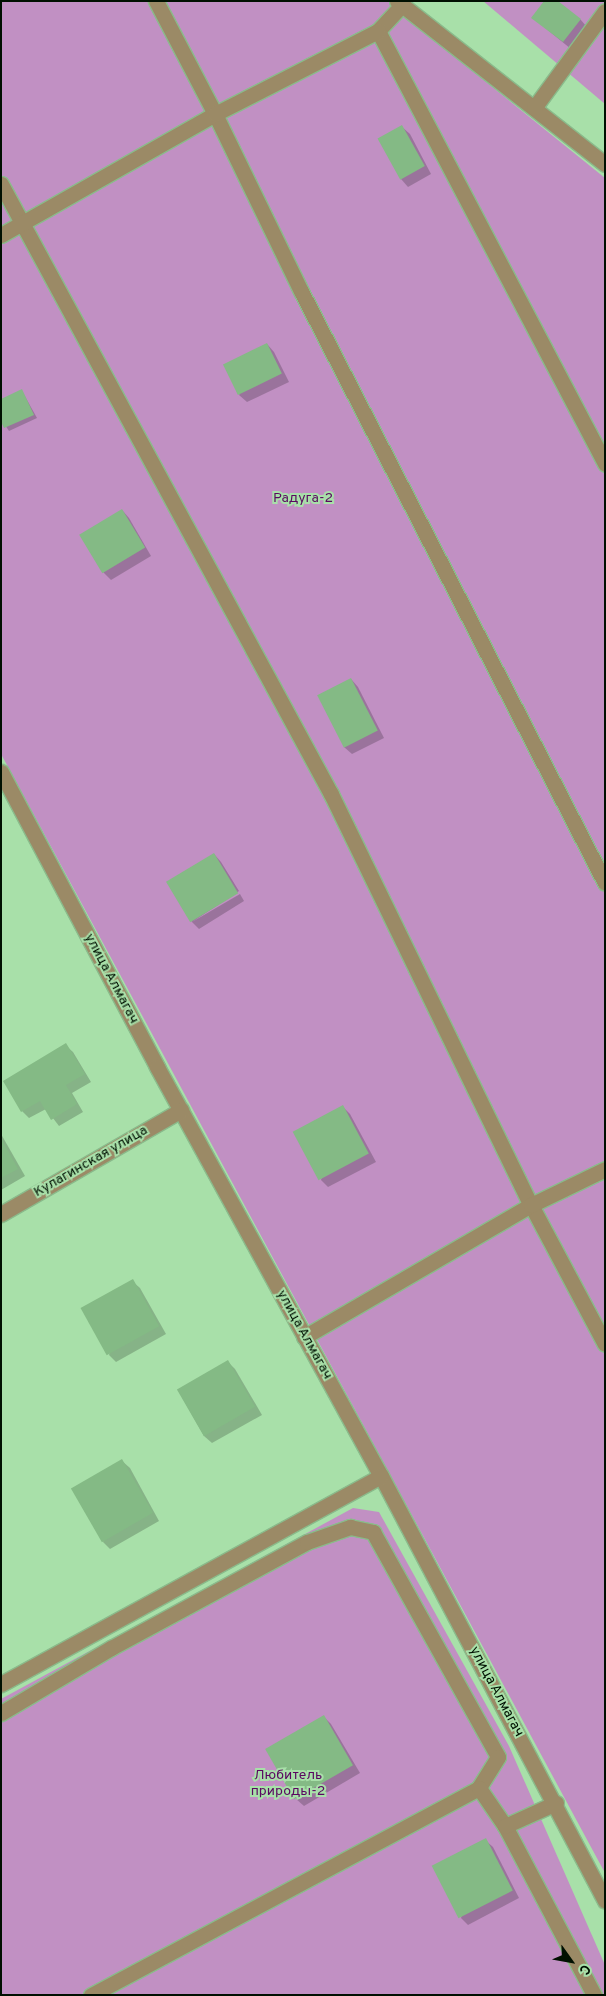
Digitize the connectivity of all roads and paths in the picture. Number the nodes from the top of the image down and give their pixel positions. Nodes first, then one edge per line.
1 (156, 1) edge
2 (399, 3) edge
3 (605, 11) edge
4 (378, 31) junction
5 (534, 108) junction
6 (215, 114) junction
7 (605, 164) edge
8 (1, 184) edge
9 (22, 224) junction
10 (1, 235) edge
11 (605, 464) edge
12 (1, 772) edge
13 (605, 884) edge
14 (181, 1110) junction
15 (605, 1169) edge
16 (531, 1205) junction
17 (1, 1214) edge
18 (304, 1338) junction
19 (605, 1344) edge
20 (381, 1476) junction
21 (1, 1684) edge
22 (1, 1713) edge
23 (479, 1788) junction
24 (556, 1803) junction
25 (506, 1826) junction
26 (605, 1900) edge
27 (92, 1995) edge
28 (594, 1995) edge

1 - 6 street
2 - 4 street
2 - 5 street
3 - 5 street
4 - 6 street
4 - 11 street
5 - 7 street
6 - 9 street
6 - 13 street
8 - 9 street
9 - 10 street
9 - 16 street
12 - 14 street, улица Алмагач
14 - 17 street, Кулагинская улица
14 - 18 street, улица Алмагач
15 - 16 street
16 - 18 street
16 - 19 street
18 - 20 street, улица Алмагач
20 - 21 street
20 - 24 street, улица Алмагач
22 - 23 street
23 - 25 street
23 - 27 street
24 - 25 street
24 - 26 street, улица Алмагач
25 - 28 street

